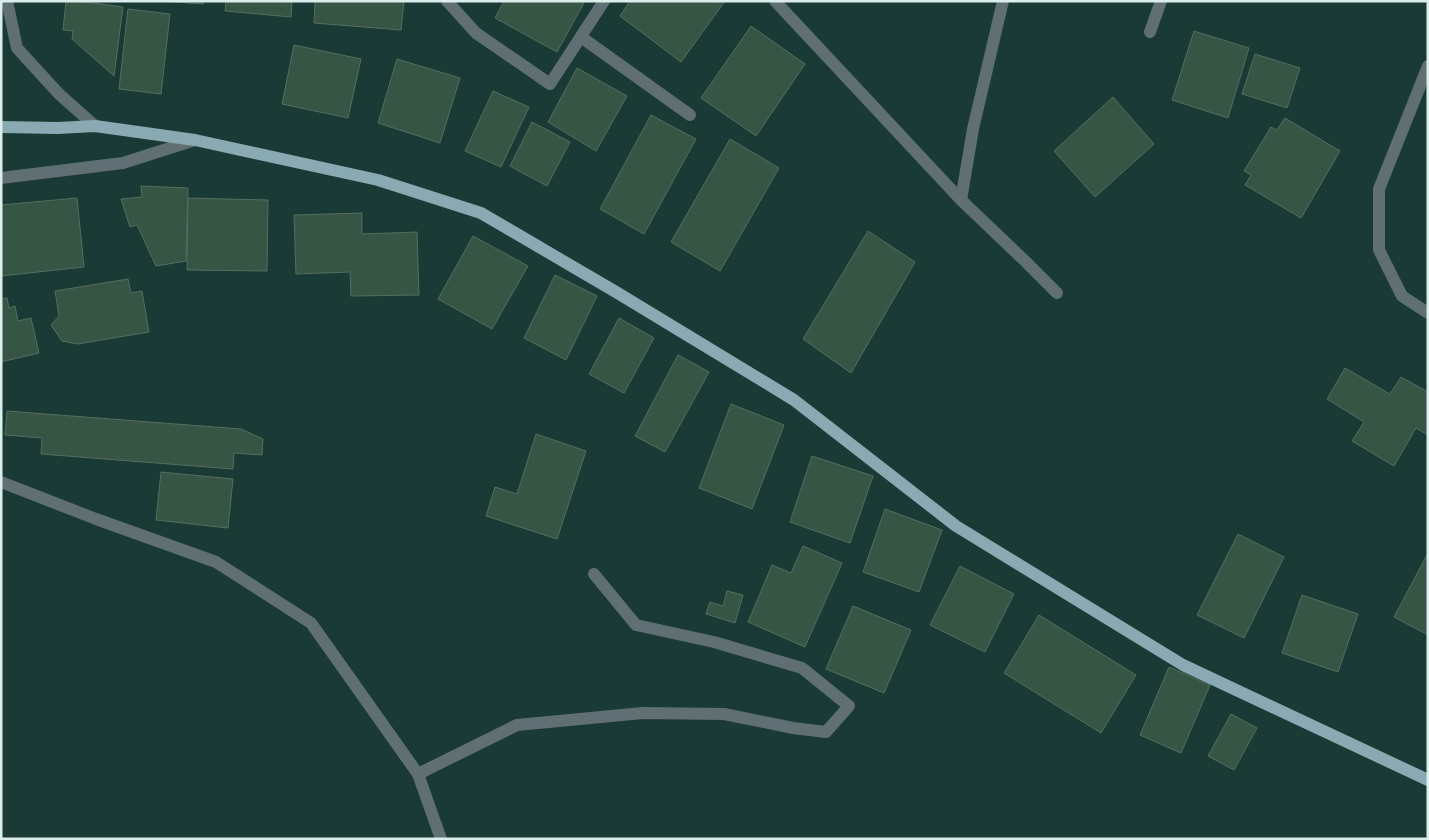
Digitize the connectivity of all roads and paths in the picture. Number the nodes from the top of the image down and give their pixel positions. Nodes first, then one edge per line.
1 (7, 1) edge
2 (447, 1) edge
3 (604, 1) edge
4 (775, 1) edge
5 (1003, 1) edge
6 (1161, 1) edge
7 (1150, 32) dead end
8 (581, 37) junction
9 (1428, 66) edge
10 (690, 115) dead end
11 (95, 126) junction
12 (1, 127) edge
13 (195, 140) junction
14 (1, 178) edge
15 (961, 200) junction
16 (1057, 293) dead end
17 (1428, 313) edge
18 (1, 482) edge
19 (594, 574) dead end
20 (418, 774) junction
21 (1428, 780) edge
22 (441, 839) edge

1 - 11 street
2 - 8 street
3 - 8 street
4 - 15 street
5 - 15 street
6 - 7 street
8 - 10 street
9 - 17 street
11 - 12 main road
11 - 13 main road
13 - 14 street
13 - 21 main road
15 - 16 street
18 - 20 street
19 - 20 street
20 - 22 street

